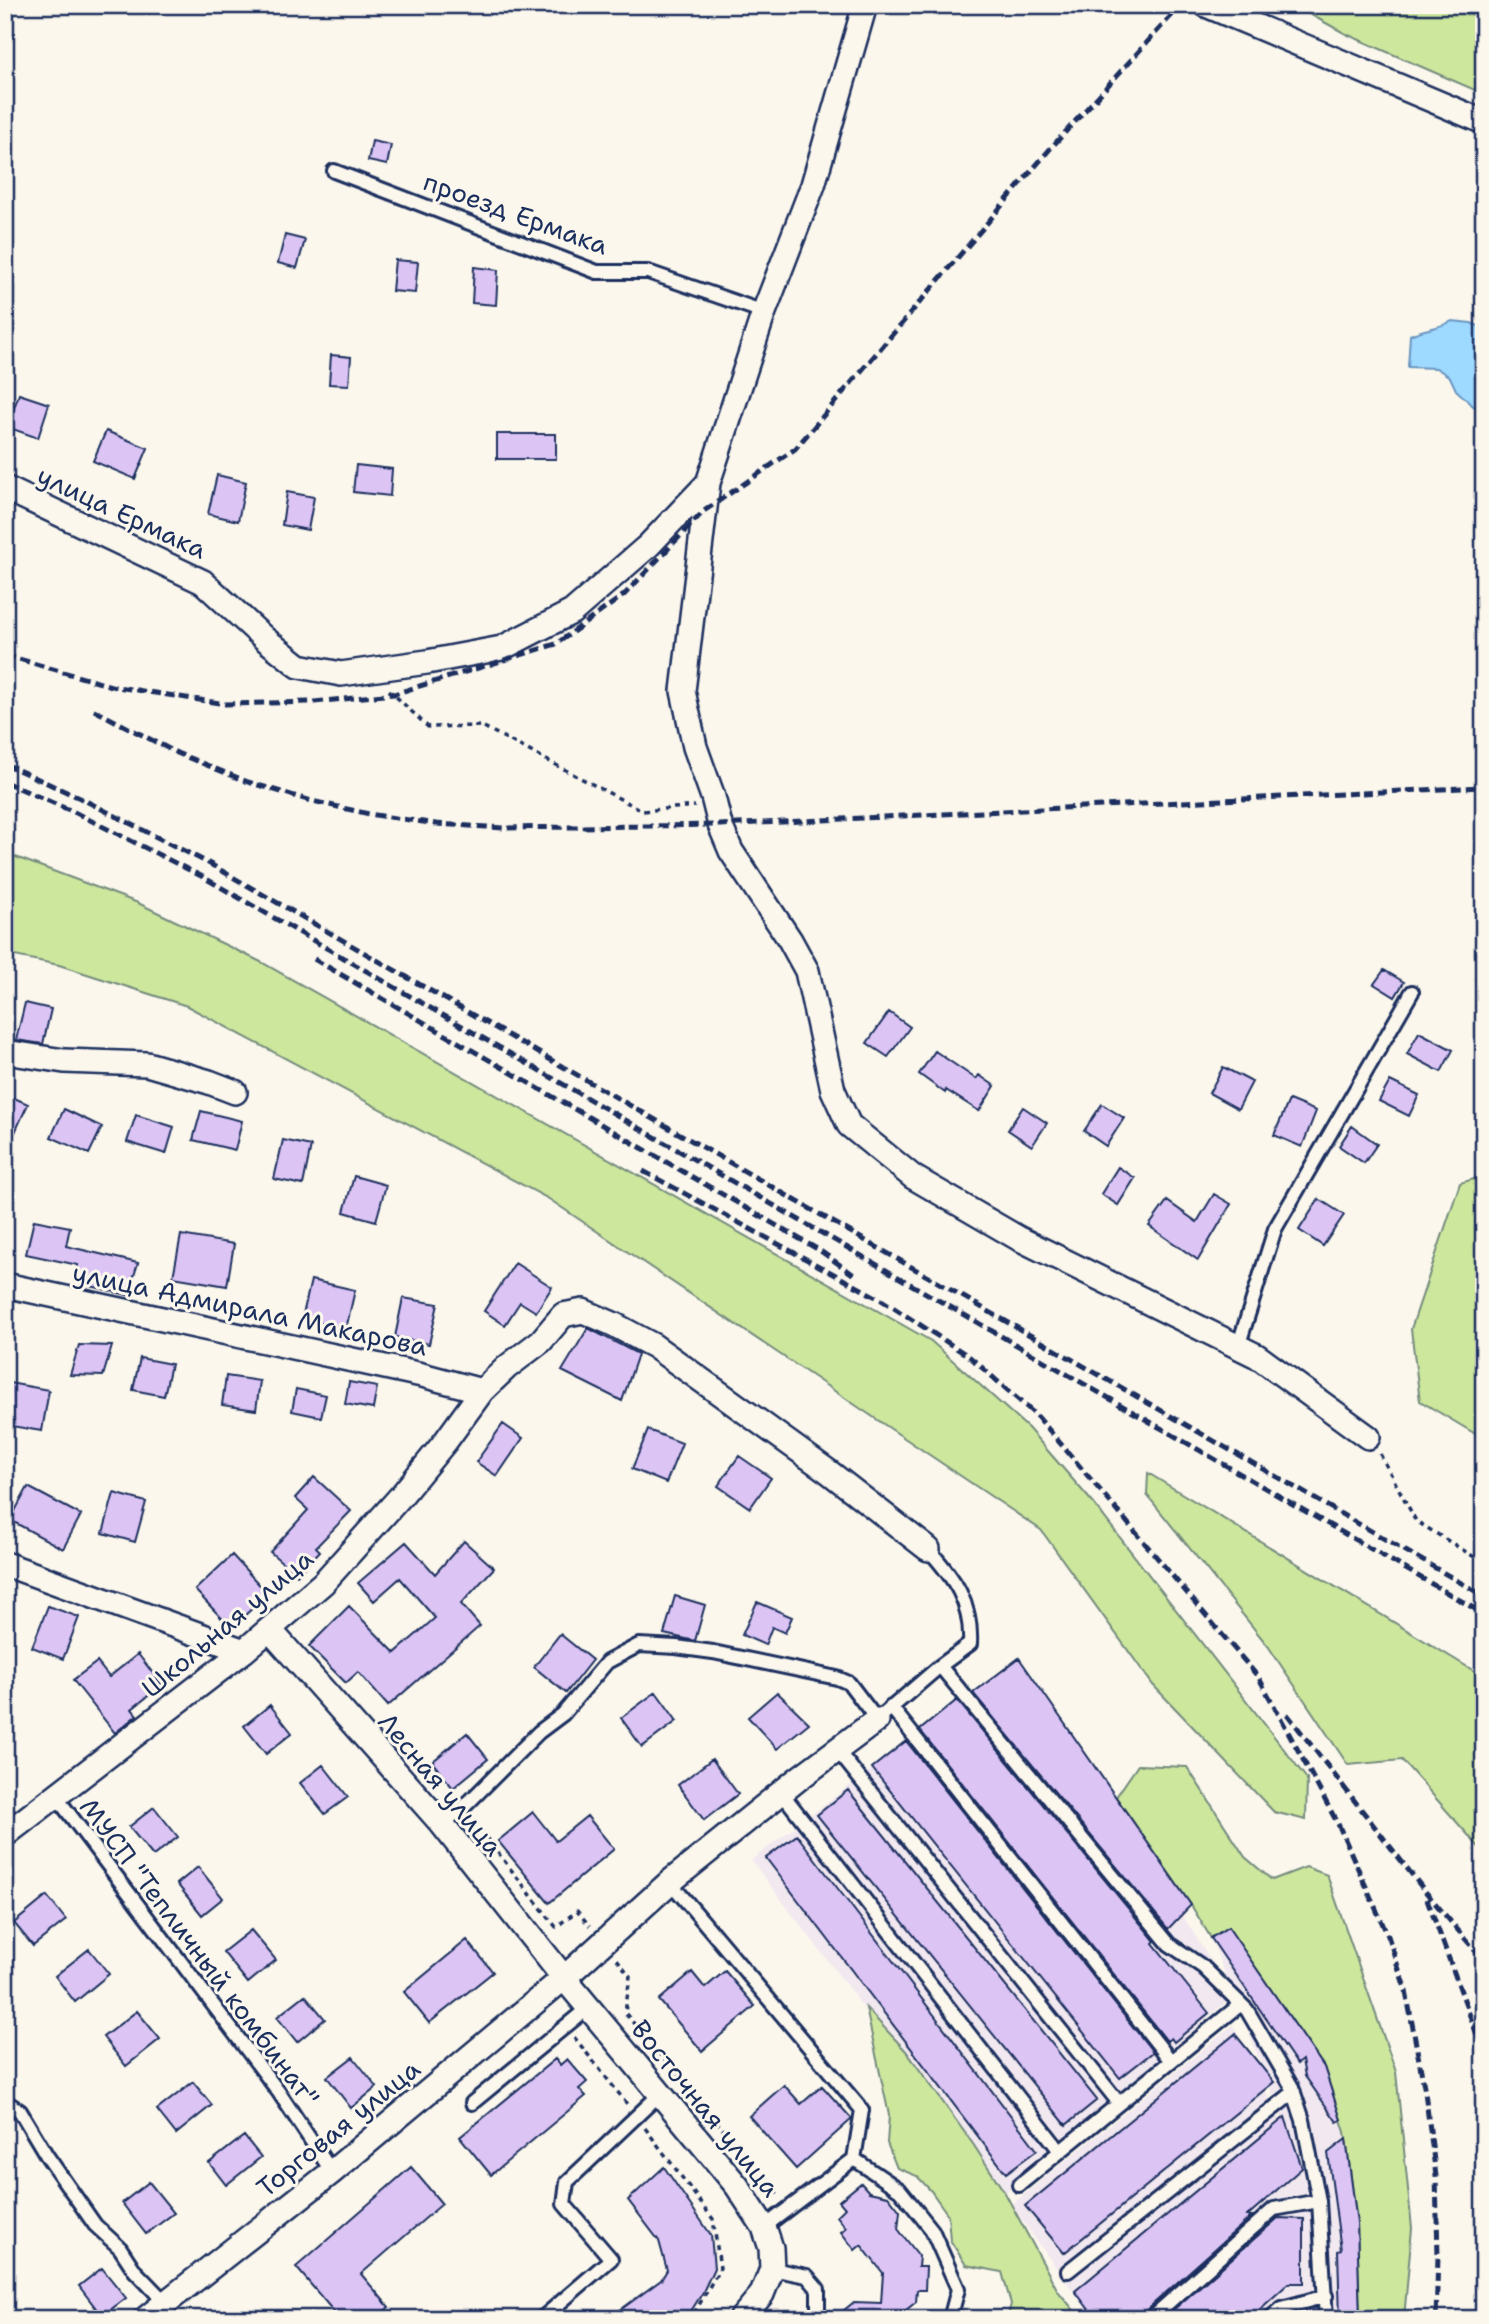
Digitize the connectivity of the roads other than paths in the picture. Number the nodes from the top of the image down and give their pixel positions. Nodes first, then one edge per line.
1 (865, 5) edge
2 (1206, 5) edge
3 (1484, 122) edge
4 (334, 171) dead end
5 (765, 312) junction
6 (708, 483) junction
7 (5, 488) edge
8 (1412, 992) dead end
9 (5, 1052) edge
10 (235, 1092) dead end
11 (5, 1285) edge
12 (1238, 1347) junction
13 (482, 1391) junction
14 (1368, 1437) road end
15 (928, 1549) joint
16 (5, 1564) edge
17 (270, 1630) junction
18 (244, 1651) junction
19 (940, 1666) junction
20 (884, 1714) junction
21 (837, 1750) junction
22 (781, 1792) junction
23 (55, 1795) junction
24 (442, 1824) junction
25 (5, 1835) edge
26 (670, 1882) junction
27 (564, 1978) junction
28 (1241, 2004) junction
29 (589, 2007) junction
30 (1171, 2061) junction
31 (1294, 2092) junction
32 (660, 2094) junction
33 (5, 2101) edge
34 (471, 2103) dead end
35 (1119, 2103) junction
36 (1060, 2151) junction
37 (854, 2159) junction
38 (332, 2172) junction
39 (1018, 2185) dead end
40 (1319, 2201) junction
41 (764, 2227) junction
42 (772, 2269) junction
43 (1068, 2271) dead end
44 (1326, 2296) junction
45 (165, 2302) junction
46 (145, 2319) edge
47 (541, 2319) edge
48 (741, 2319) edge
49 (812, 2319) edge
50 (950, 2319) edge
51 (1150, 2319) edge
52 (1269, 2319) edge
53 (1326, 2319) edge

1 - 5 street
2 - 3 street
4 - 5 lane, проезд Ермака
5 - 6 street
6 - 7 street, улица Ермака
6 - 12 street
8 - 12 lane
9 - 10 street
11 - 13 street, улица Адмирала Макарова
12 - 14 street
13 - 15 street, Школьная улица
13 - 17 street, Школьная улица
15 - 19 lane
16 - 18 street
17 - 18 street, Школьная улица
17 - 24 street, Лесная улица
18 - 23 street, Школьная улица
19 - 20 lane
19 - 28 lane
20 - 21 street, Торговая улица
20 - 24 lane
20 - 30 lane
21 - 22 street, Торговая улица
21 - 35 lane
22 - 26 street, Торговая улица
22 - 36 lane
23 - 25 street, Школьная улица
23 - 38 lane, МУСП "Тепличный комбинат"
24 - 27 street, Лесная улица
26 - 27 street, Торговая улица
26 - 37 lane
27 - 29 street, Восточная улица
27 - 38 street, Торговая улица
28 - 30 lane
28 - 31 lane
29 - 32 street, Восточная улица
29 - 34 lane
30 - 35 lane
31 - 40 lane
31 - 43 lane
32 - 41 street, Восточная улица
32 - 47 lane
33 - 45 lane
35 - 36 lane
36 - 39 lane
37 - 41 lane
37 - 50 lane
38 - 45 street, Торговая улица
40 - 44 lane
40 - 51 lane
41 - 42 street, Восточная улица
42 - 48 street
42 - 49 lane
44 - 52 lane
44 - 53 lane
45 - 46 street, Торговая улица

